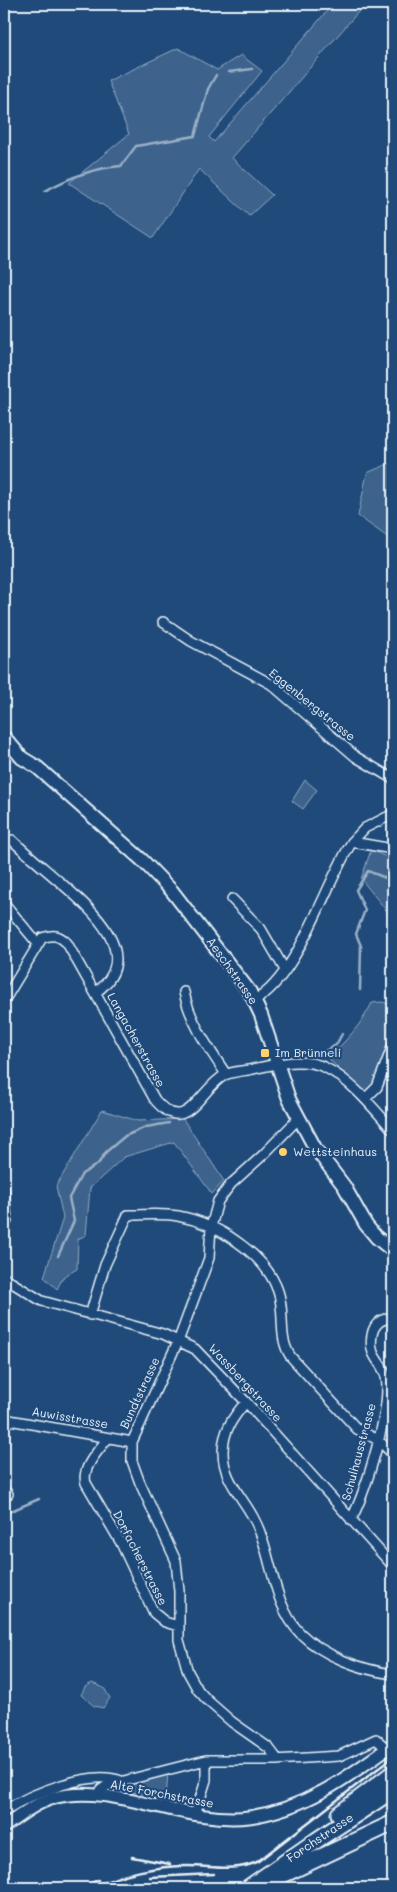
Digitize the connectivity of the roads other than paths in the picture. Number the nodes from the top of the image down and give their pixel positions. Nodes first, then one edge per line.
1 (163, 622) dead end
2 (4, 738) edge
3 (393, 779) edge
4 (393, 814) edge
5 (12, 840) dead end
6 (352, 842) junction
7 (393, 849) edge
8 (232, 900) dead end
9 (4, 903) edge
10 (38, 944) junction
11 (285, 970) junction
12 (95, 992) junction
13 (184, 992) dead end
14 (255, 1000) junction
15 (4, 1001) edge
16 (393, 1044) edge
17 (277, 1065) junction
18 (226, 1074) junction
19 (365, 1099) junction
20 (299, 1118) junction
21 (393, 1130) edge
22 (4, 1146) edge
23 (4, 1164) edge
24 (4, 1188) edge
25 (7, 1221) dead end
26 (211, 1227) junction
27 (393, 1251) edge
28 (4, 1278) edge
29 (90, 1315) junction
30 (393, 1318) edge
31 (179, 1339) junction
32 (246, 1402) junction
33 (4, 1419) edge
34 (108, 1438) junction
35 (378, 1440) junction
36 (132, 1442) junction
37 (393, 1454) edge
38 (351, 1520) junction
39 (393, 1566) edge
40 (178, 1626) junction
41 (393, 1674) edge
42 (390, 1746) edge
43 (206, 1760) junction
44 (278, 1760) junction
45 (393, 1773) edge
46 (121, 1782) junction
47 (393, 1790) edge
48 (102, 1796) junction
49 (393, 1797) edge
50 (4, 1811) edge
51 (196, 1815) junction
52 (393, 1823) edge
53 (4, 1827) edge
54 (257, 1885) edge

1 - 3 street, Eggenbergstrasse
2 - 14 main road, Aeschstrasse
4 - 6 street
5 - 12 street
6 - 7 street
6 - 11 street
8 - 11 street
9 - 10 street
10 - 12 street, Langacherstrasse
10 - 15 street
11 - 14 street
12 - 18 street, Langacherstrasse
13 - 18 street
14 - 17 main road, Aeschstrasse
16 - 19 street
17 - 18 street
17 - 19 street
17 - 20 main road, Aeschstrasse
19 - 21 street
20 - 26 street, Bundtstrasse
20 - 27 main road, Aeschstrasse
22 - 23 street
24 - 25 street
26 - 29 street
26 - 31 street, Bundtstrasse
26 - 35 street
28 - 29 street, Wassbergstrasse
29 - 31 street, Wassbergstrasse
30 - 35 street, Schulhausstrasse
31 - 32 street, Wassbergstrasse
31 - 36 street, Bundtstrasse
32 - 38 street, Wassbergstrasse
32 - 41 street
33 - 34 street, Auwisstrasse
34 - 36 street, Auwisstrasse
34 - 40 street, Dorfacherstrasse
35 - 37 street
35 - 38 street, Schulhausstrasse
36 - 40 street, Bundtstrasse
38 - 39 street, Wassbergstrasse
40 - 44 street, Bundtstrasse
42 - 44 street
42 - 51 street, Alte Forchstrasse
43 - 44 street
43 - 46 street
43 - 51 street
45 - 54 highway
46 - 48 street
46 - 50 street
47 - 54 highway, Forchstrasse
48 - 51 street, Alte Forchstrasse
48 - 53 street, Alte Forchstrasse
49 - 54 highway, Forchstrasse
52 - 54 highway

